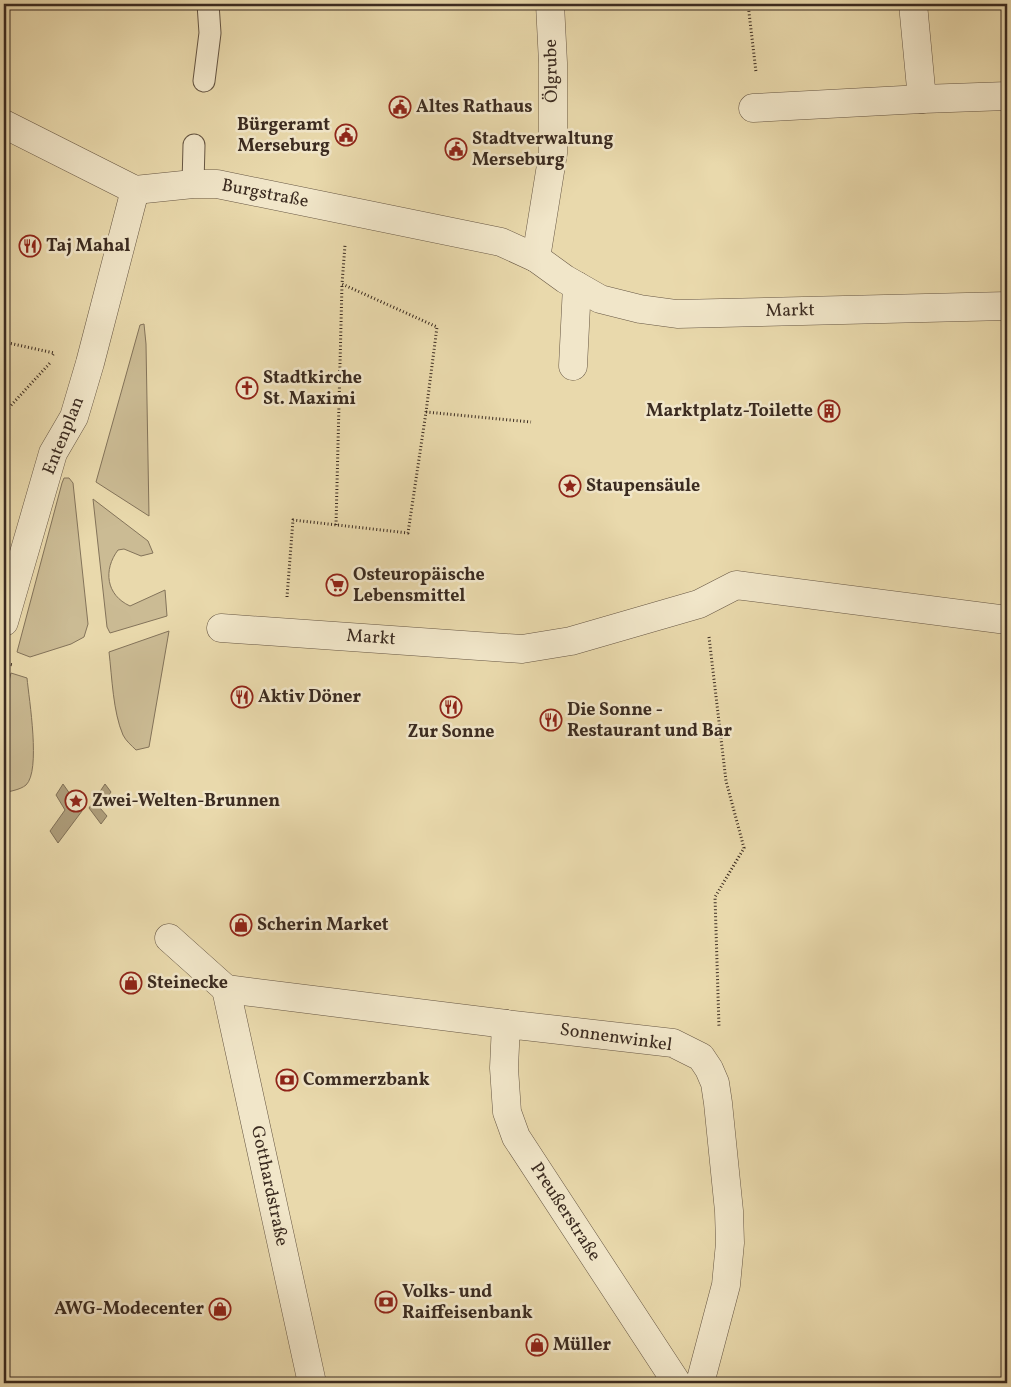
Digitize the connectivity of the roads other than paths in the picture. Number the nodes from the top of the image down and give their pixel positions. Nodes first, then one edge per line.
1 (208, 4) edge
2 (550, 4) edge
3 (913, 4) edge
4 (204, 81) dead end
5 (1007, 96) edge
6 (922, 99) junction
7 (757, 108) road end
8 (4, 124) edge
9 (194, 145) dead end
10 (192, 184) junction
11 (135, 190) junction
12 (536, 258) junction
13 (577, 286) junction
14 (1007, 306) edge
15 (573, 366) dead end
16 (1007, 620) edge
17 (4, 622) edge
18 (220, 628) dead end
19 (169, 938) dead end
20 (226, 989) junction
21 (506, 1024) junction
22 (312, 1383) edge
23 (677, 1383) edge
24 (700, 1383) edge

1 - 4 lane
2 - 12 street, Ölgrube
3 - 6 street
5 - 6 street
6 - 7 street
8 - 11 street
9 - 10 lane
10 - 11 street, Burgstraße
10 - 12 street, Burgstraße
11 - 17 street, Entenplan
12 - 13 street, Markt
13 - 14 street, Markt
13 - 15 street
16 - 18 street, Markt
19 - 20 street
20 - 21 street, Sonnenwinkel
20 - 22 street, Gotthardstraße
21 - 23 street, Preußerstraße
21 - 24 street, Sonnenwinkel

